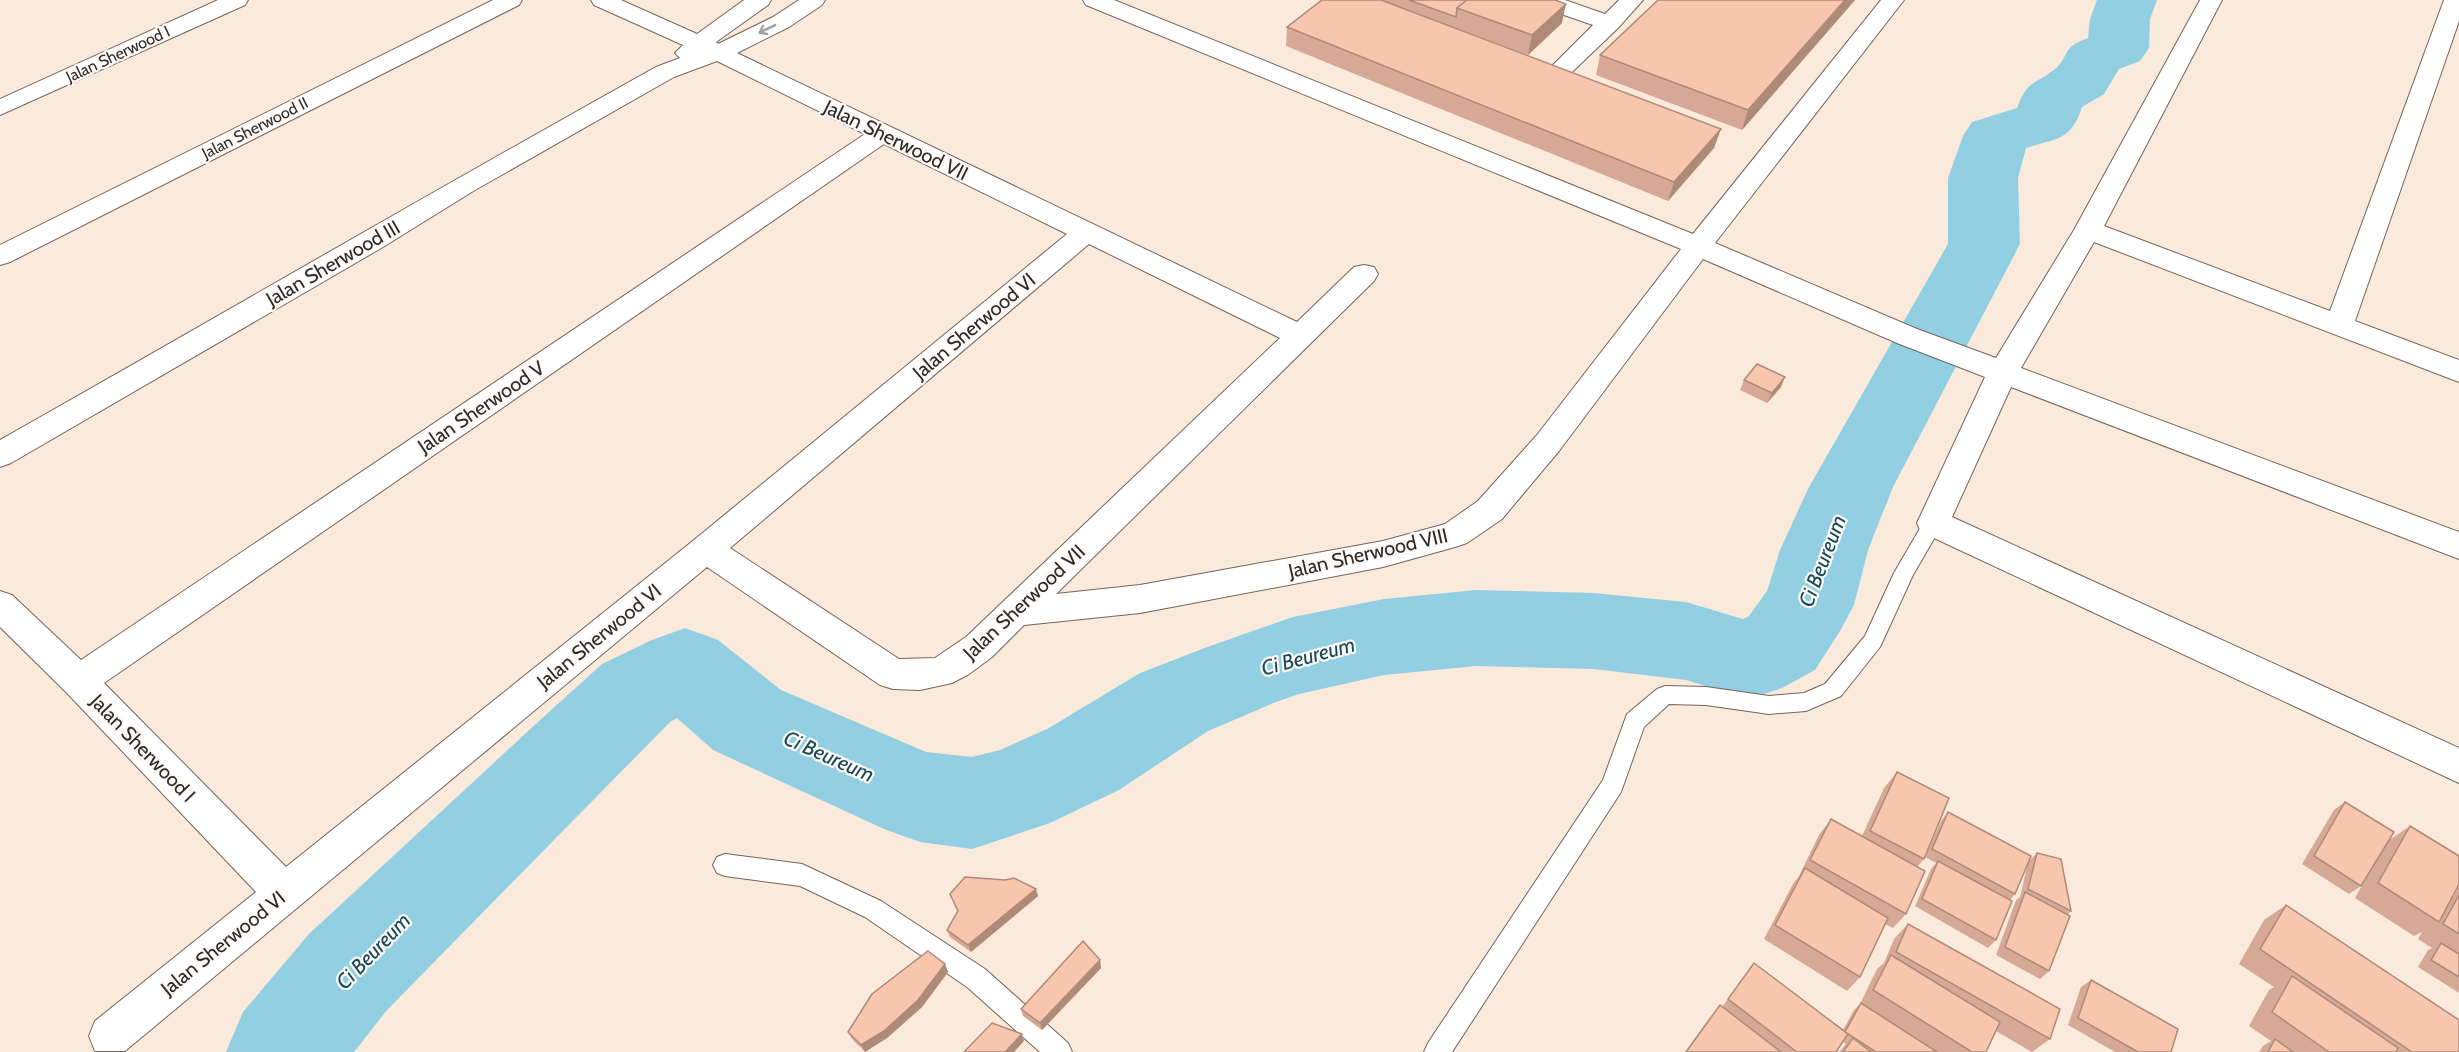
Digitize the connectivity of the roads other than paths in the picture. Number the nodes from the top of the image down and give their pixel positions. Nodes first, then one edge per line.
1 (237, 0) edge
2 (511, 0) edge
3 (602, 0) edge
4 (760, 0) edge
5 (814, 0) edge
6 (1094, 0) edge
7 (1543, 0) edge
8 (1632, 0) edge
9 (1893, 0) edge
10 (2211, 0) edge
11 (2455, 0) edge
12 (1610, 23) junction
13 (708, 48) junction
14 (1562, 68) edge
15 (0, 108) edge
16 (883, 133) junction
17 (2088, 230) junction
18 (1086, 232) junction
19 (1698, 246) junction
20 (0, 256) edge
21 (1364, 274) dead end
22 (2339, 325) junction
23 (1300, 336) junction
24 (2459, 371) edge
25 (2003, 372) junction
26 (0, 455) edge
27 (1933, 523) junction
28 (2459, 546) edge
29 (706, 549) junction
30 (0, 605) edge
31 (1015, 612) junction
32 (79, 681) junction
33 (2459, 766) edge
34 (725, 865) dead end
35 (284, 893) junction
36 (110, 1036) dead end
37 (1059, 1052) edge
38 (1437, 1052) edge

1 - 15 street, Jalan Sherwood I
2 - 20 street, Jalan Sherwood II
3 - 13 street
4 - 13 street
5 -> 13 street
6 - 19 street
7 - 12 street
8 - 12 street
9 - 19 street, Jalan Sherwood VIII
10 - 17 street
11 - 22 street
12 - 14 street
13 - 16 street, Jalan Sherwood VII
13 - 26 street, Jalan Sherwood III
16 - 18 street, Jalan Sherwood VII
16 - 32 street, Jalan Sherwood V
17 - 22 street
17 - 25 street
18 - 23 street, Jalan Sherwood VII
18 - 29 street, Jalan Sherwood VI
19 - 25 street
19 - 31 street, Jalan Sherwood VIII
21 - 23 street, Jalan Sherwood VII
22 - 24 street
23 - 31 street, Jalan Sherwood VII
25 - 27 street
25 - 28 street
27 - 33 street
27 - 38 lane
29 - 31 street, Jalan Sherwood VII
29 - 35 street, Jalan Sherwood VI
30 - 32 street, Jalan Sherwood I
32 - 35 street, Jalan Sherwood I
34 - 37 lane
35 - 36 street, Jalan Sherwood VI

